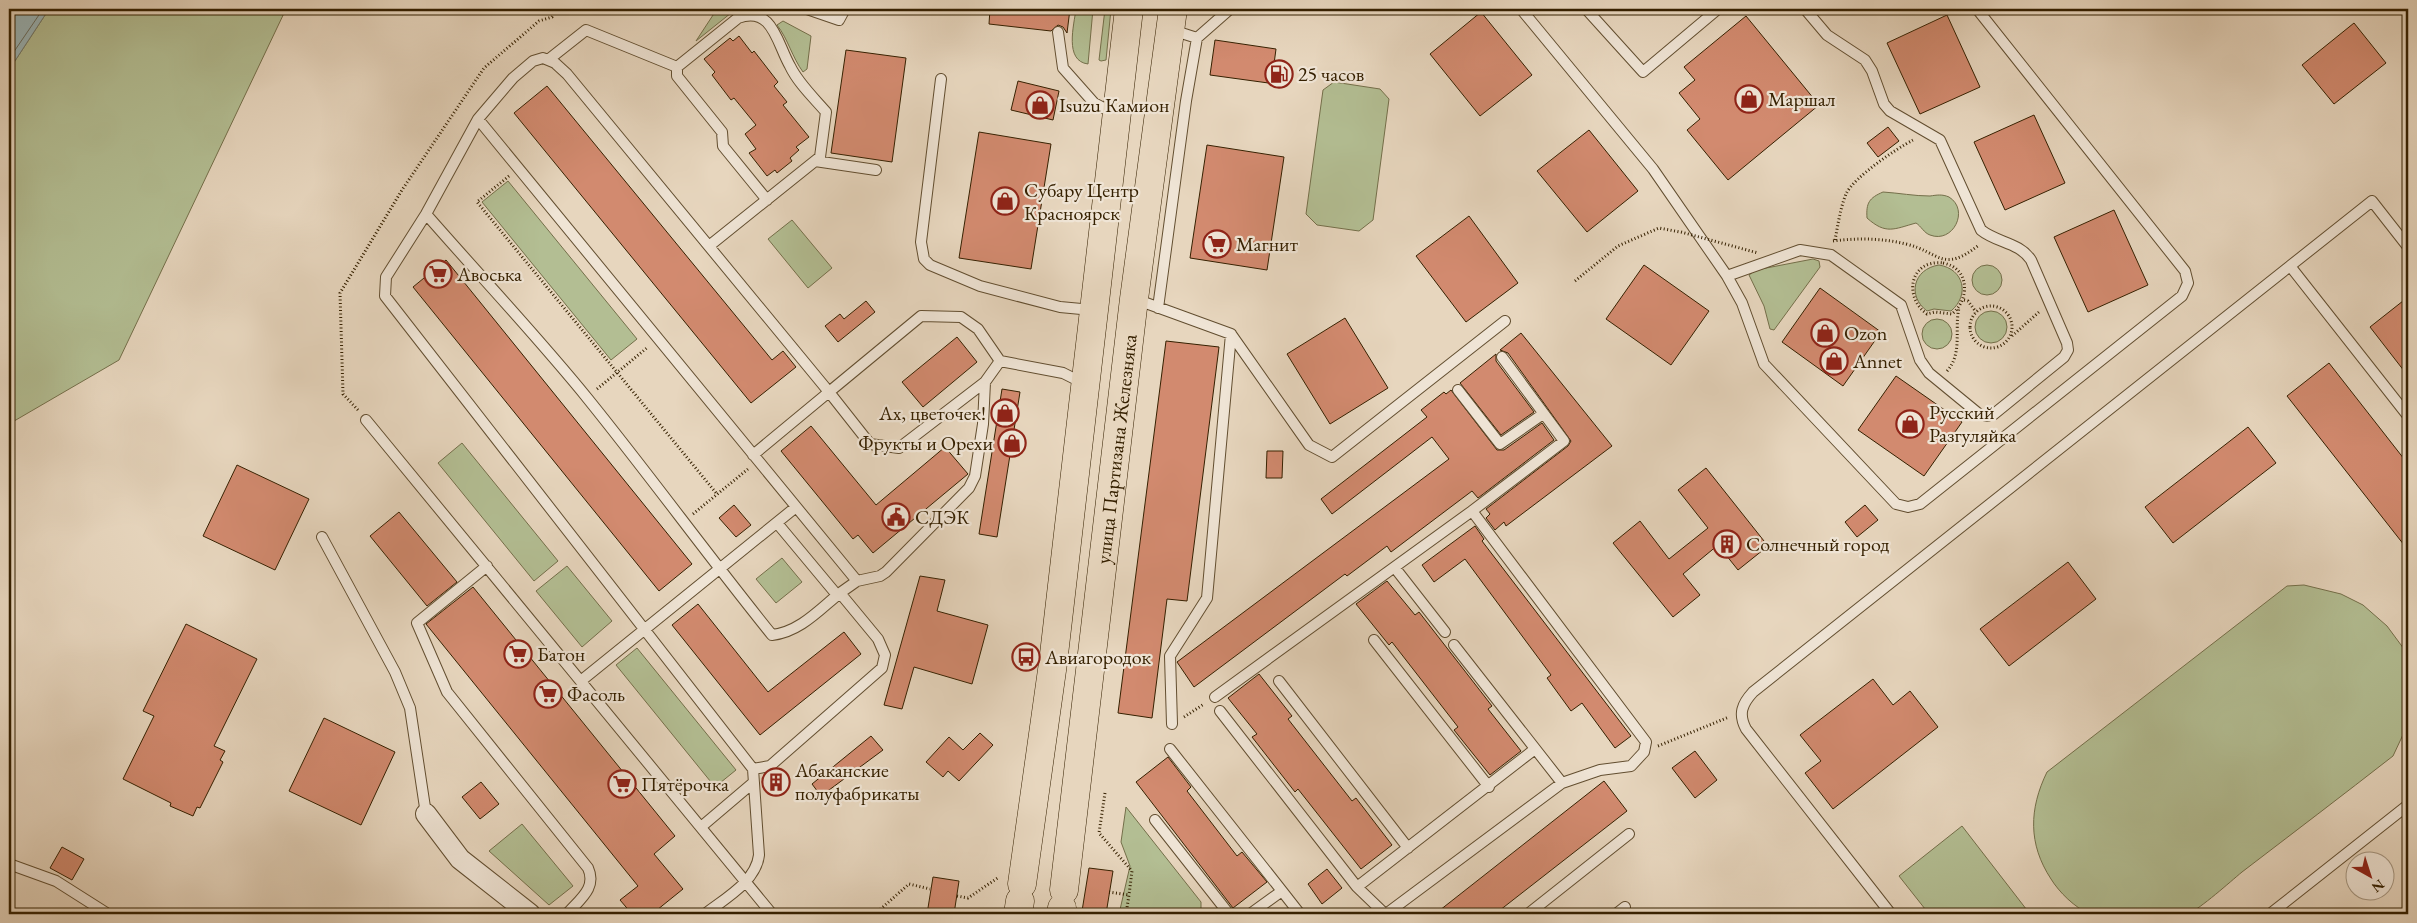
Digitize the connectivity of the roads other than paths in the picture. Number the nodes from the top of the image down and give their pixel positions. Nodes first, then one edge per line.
1 (807, 9) edge
2 (845, 9) edge
3 (1129, 9) edge
4 (1230, 9) edge
5 (1521, 9) edge
6 (1586, 9) edge
7 (1718, 9) edge
8 (1805, 9) edge
9 (1978, 9) edge
10 (1173, 17) edge
11 (1058, 32) dead end
12 (1197, 38) junction
13 (548, 60) junction
14 (678, 68) junction
15 (941, 79) dead end
16 (1174, 98) junction
17 (1118, 116) junction
18 (478, 119) junction
19 (815, 161) junction
20 (876, 170) dead end
21 (767, 200) junction
22 (426, 214) junction
23 (709, 246) junction
24 (2408, 247) edge
25 (2290, 266) junction
26 (1727, 276) junction
27 (1146, 303) junction
28 (1095, 310) junction
29 (1505, 321) dead end
30 (1231, 334) junction
31 (1502, 357) dead end
32 (1000, 361) junction
33 (985, 382) junction
34 (1086, 385) junction
35 (1458, 390) dead end
36 (829, 392) junction
37 (1543, 414) junction
38 (2408, 416) edge
39 (366, 420) road end
40 (756, 458) junction
41 (796, 507) junction
42 (1472, 511) junction
43 (777, 523) junction
44 (322, 537) dead end
45 (487, 566) junction
46 (1395, 568) junction
47 (719, 570) junction
48 (857, 581) junction
49 (839, 594) junction
50 (645, 630) junction
51 (1444, 632) dead end
52 (1374, 640) dead end
53 (1454, 645) dead end
54 (582, 680) junction
55 (1279, 681) dead end
56 (1215, 697) road end
57 (1220, 711) dead end
58 (1172, 724) road end
59 (1170, 749) dead end
60 (1535, 749) junction
61 (753, 769) junction
62 (754, 782) junction
63 (1562, 783) junction
64 (1488, 787) junction
65 (2408, 805) edge
66 (426, 814) joint
67 (1155, 820) dead end
68 (701, 827) junction
69 (1629, 834) dead end
70 (1408, 848) junction
71 (9, 864) edge
72 (746, 882) junction
73 (1358, 887) junction
74 (1282, 890) junction
75 (1015, 894) edge
76 (1062, 904) edge
77 (1625, 907) dead end
78 (108, 914) edge
79 (530, 914) edge
80 (567, 914) edge
81 (705, 914) edge
82 (772, 914) edge
83 (1229, 914) edge
84 (1250, 914) edge
85 (1300, 914) edge
86 (1386, 914) edge
87 (1528, 914) edge
88 (1616, 914) edge
89 (1891, 914) edge
90 (2270, 914) edge

1 - 2 lane
3 - 17 main road, улица Партизана Железняка
4 - 12 lane
5 - 26 lane
6 - 7 lane
8 - 26 lane
9 - 26 lane
10 - 12 lane
10 - 16 main road, улица Партизана Железняка
11 - 17 lane
12 - 16 lane
13 - 14 lane
13 - 18 lane
13 - 23 lane
14 - 19 lane
14 - 21 lane
15 - 28 lane
16 - 27 main road, улица Партизана Железняка
17 - 28 main road, улица Партизана Железняка
18 - 22 lane
18 - 40 lane
19 - 20 lane
19 - 21 lane
21 - 23 lane
22 - 47 lane
22 - 50 lane
23 - 36 lane
24 - 25 lane
25 - 38 lane
25 - 89 lane
27 - 30 lane
27 - 76 main road, улица Партизана Железняка
28 - 34 main road, улица Партизана Железняка
29 - 30 lane
30 - 58 lane
31 - 37 lane
32 - 33 lane
32 - 34 lane
32 - 36 lane
33 - 36 lane
33 - 48 lane
34 - 75 main road, улица Партизана Железняка
35 - 37 lane
36 - 40 lane
37 - 42 lane
39 - 45 lane
40 - 41 lane
41 - 43 lane
41 - 48 lane
42 - 46 lane
42 - 63 lane
43 - 47 lane
43 - 49 lane
44 - 66 lane
45 - 54 lane
45 - 80 lane
46 - 51 lane
46 - 56 lane
47 - 49 lane
47 - 50 lane
48 - 49 lane
49 - 61 lane
50 - 54 lane
50 - 61 lane
52 - 64 lane
53 - 60 lane
54 - 68 lane
55 - 70 lane
57 - 73 lane
59 - 74 lane
60 - 63 lane
60 - 64 lane
61 - 62 lane
62 - 68 lane
62 - 72 lane
63 - 86 lane
64 - 70 lane
65 - 90 lane
66 - 79 street
67 - 83 lane
68 - 72 lane
69 - 87 lane
70 - 73 lane
71 - 78 lane
72 - 81 lane
72 - 82 lane
73 - 86 lane
74 - 84 lane
74 - 85 lane
77 - 88 lane

